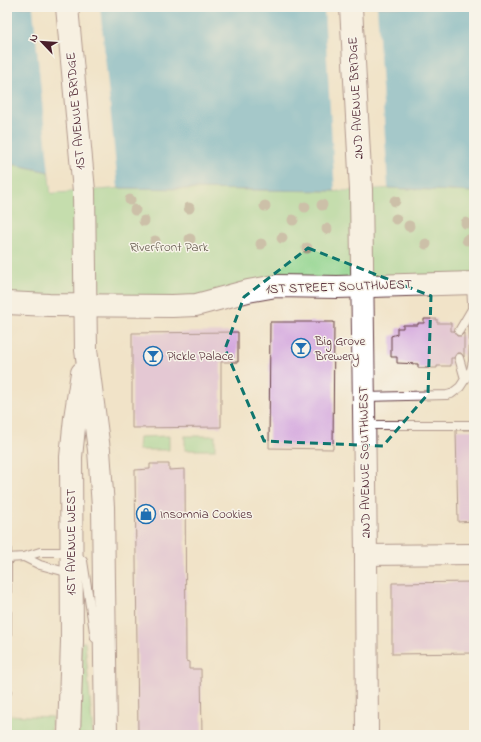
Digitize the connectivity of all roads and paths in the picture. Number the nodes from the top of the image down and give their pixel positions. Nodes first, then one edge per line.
1 (66, 7) edge
2 (351, 7) edge
3 (361, 190) joint
4 (84, 191) joint
5 (473, 284) edge
6 (363, 286) junction
7 (7, 303) edge
8 (85, 306) junction
9 (472, 309) junction
10 (459, 331) dead end
11 (86, 350) junction
12 (458, 358) dead end
13 (465, 379) junction
14 (364, 397) junction
15 (365, 425) junction
16 (474, 425) edge
17 (7, 536) edge
18 (72, 552) junction
19 (474, 554) edge
20 (366, 555) junction
21 (7, 558) edge
22 (24, 558) junction
23 (72, 574) junction
24 (7, 692) edge
25 (106, 712) junction
26 (70, 735) edge
27 (106, 735) edge
28 (367, 735) edge

1 - 4 main road, 1ST AVENUE BRIDGE
2 - 3 main road, 2ND AVENUE BRIDGE
3 - 6 main road, 2ND AVENUE SOUTHWEST
4 - 8 main road, 1ST AVENUE WEST
5 - 6 main road, 1ST STREET SOUTHWEST
5 - 9 lane
6 - 8 main road, 1ST STREET SOUTHWEST
6 - 14 main road, 2ND AVENUE SOUTHWEST
7 - 8 main road, 1ST STREET SOUTHWEST
8 - 11 main road, 1ST AVENUE WEST
9 - 10 lane
9 - 13 lane
11 - 18 main road, 1ST AVENUE WEST
11 - 25 main road, 1ST AVENUE WEST
12 - 13 lane
13 - 14 lane
14 - 15 main road, 2ND AVENUE SOUTHWEST
15 - 16 lane
15 - 20 main road, 2ND AVENUE SOUTHWEST
17 - 21 lane
18 - 22 lane
18 - 23 main road, 1ST AVENUE WEST
18 - 25 lane
19 - 20 street
20 - 28 main road, 2ND AVENUE SOUTHWEST
21 - 22 lane
21 - 24 lane
22 - 23 lane
23 - 26 main road, 1ST AVENUE WEST
25 - 27 main road, 1ST AVENUE WEST

